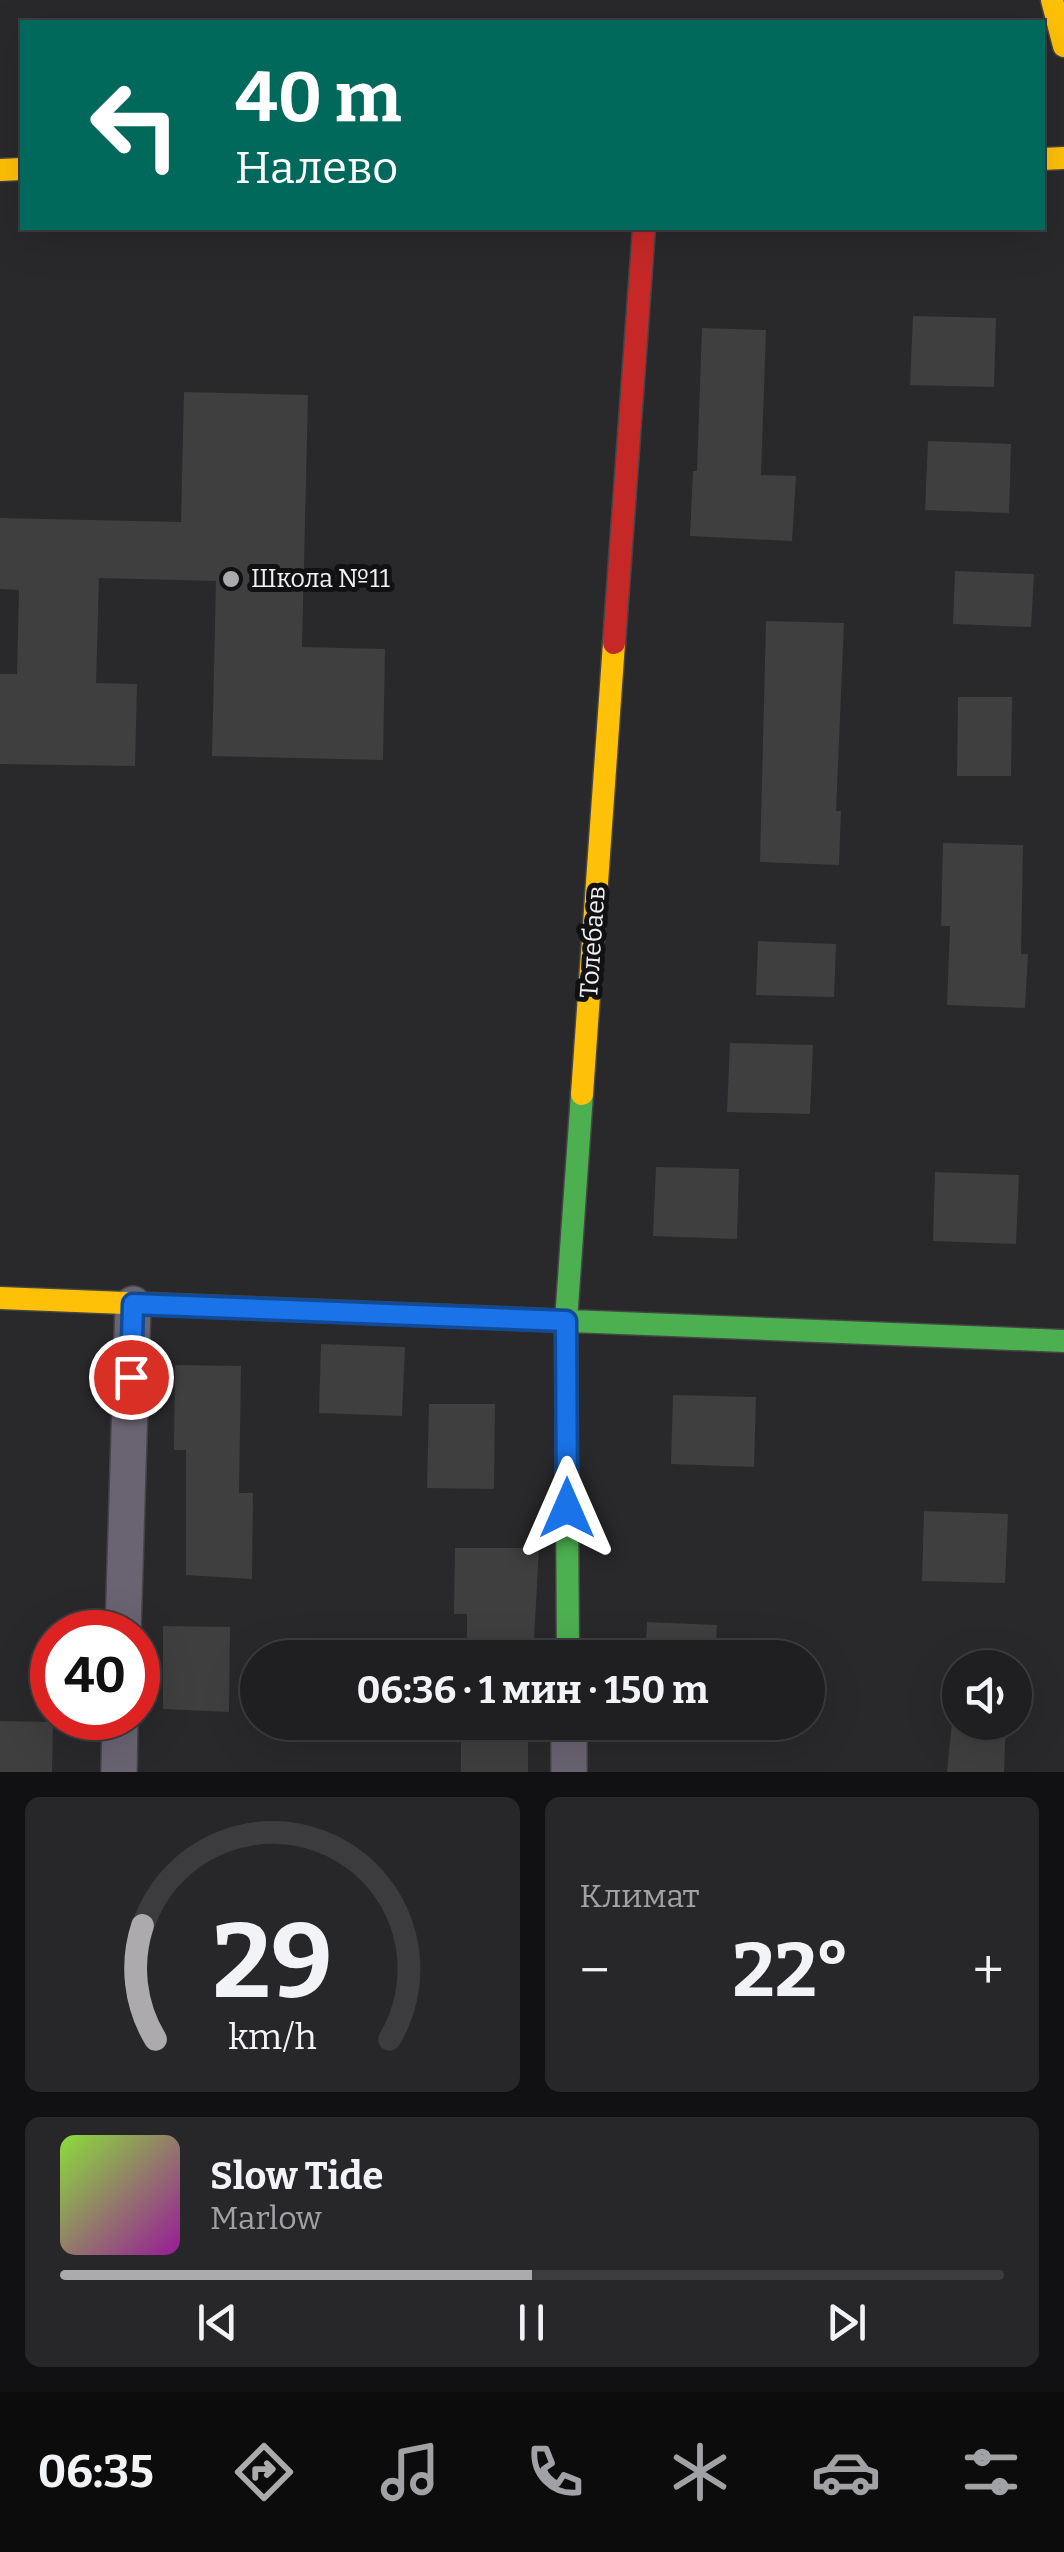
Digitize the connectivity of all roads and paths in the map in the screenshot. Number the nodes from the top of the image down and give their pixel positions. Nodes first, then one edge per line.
1 (1052, 0) edge
2 (1064, 46) edge
3 (644, 230) edge
4 (0, 1298) edge
5 (133, 1304) junction
6 (566, 1321) junction
7 (1064, 1341) edge
8 (124, 1610) edge
9 (568, 1640) edge
10 (119, 1740) edge
11 (569, 1740) edge
12 (118, 1772) edge
13 (570, 1772) edge

1 - 2 street
3 - 6 street, Толебаев
4 - 5 street
5 - 6 street
5 - 8 street
6 - 7 street
6 - 9 street, Толебаев
10 - 12 street
11 - 13 street

